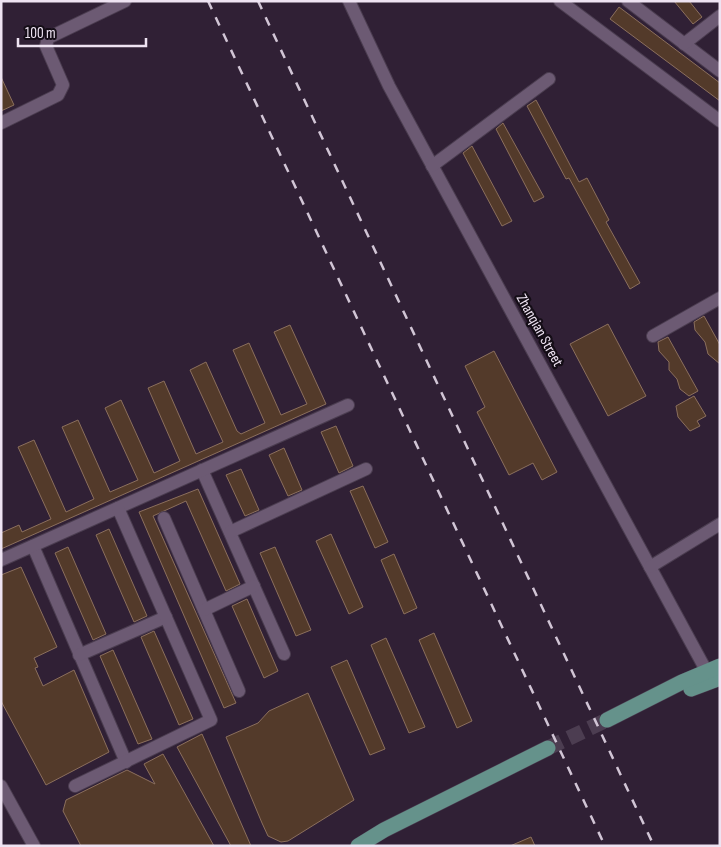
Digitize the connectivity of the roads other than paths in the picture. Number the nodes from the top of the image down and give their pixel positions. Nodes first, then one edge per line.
1 (125, 1) edge
2 (348, 1) edge
3 (560, 1) edge
4 (628, 1) edge
5 (720, 16) edge
6 (684, 44) junction
7 (720, 71) edge
8 (549, 79) dead end
9 (720, 121) edge
10 (1, 123) edge
11 (432, 166) junction
12 (720, 298) edge
13 (653, 336) dead end
14 (348, 405) dead end
15 (366, 469) dead end
16 (202, 470) junction
17 (118, 508) junction
18 (164, 518) dead end
19 (720, 524) edge
20 (230, 532) junction
21 (32, 546) junction
22 (1, 560) edge
23 (650, 567) junction
24 (254, 586) junction
25 (204, 610) junction
26 (166, 617) junction
27 (284, 654) dead end
28 (79, 655) junction
29 (715, 672) edge
30 (239, 691) dead end
31 (609, 723) tunnel mouth
32 (126, 762) junction
33 (1, 786) edge
34 (75, 786) dead end
35 (34, 846) edge
36 (358, 846) edge
37 (377, 846) edge

1 - 10 street
2 - 11 street, Zhanqian Street
3 - 9 street
4 - 6 street
5 - 6 street
6 - 7 street
8 - 11 street
11 - 23 street, Zhanqian Street
12 - 13 street
14 - 16 street
15 - 20 street
16 - 17 street
16 - 20 street
17 - 21 street
17 - 26 street
18 - 25 street
19 - 23 street
20 - 24 street
21 - 22 street
21 - 28 street
23 - 29 street, Zhanqian Street
24 - 25 street
24 - 27 street
25 - 30 street
26 - 28 street
26 - 32 street
28 - 32 street
29 - 31 main road
32 - 34 street
33 - 35 street
36 - 37 main road

